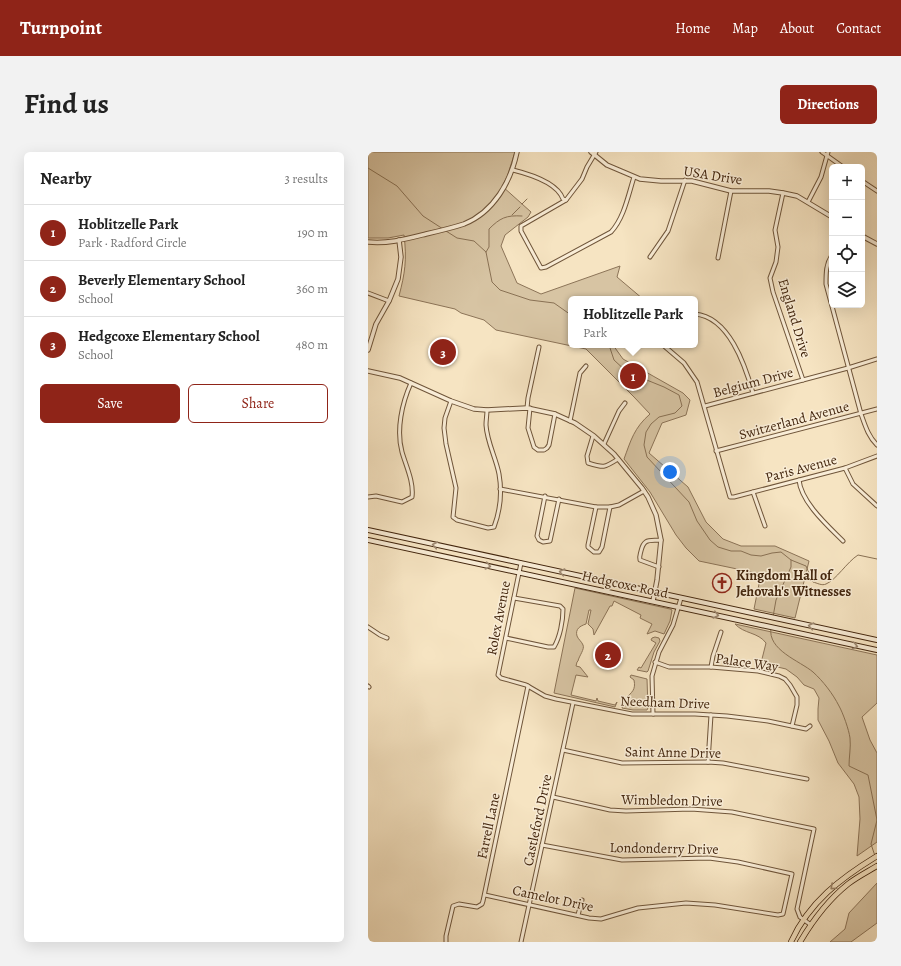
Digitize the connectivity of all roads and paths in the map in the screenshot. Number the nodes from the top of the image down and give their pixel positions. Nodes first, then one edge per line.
1 (517, 152) edge
2 (822, 152) edge
3 (594, 153) edge
4 (828, 153) edge
5 (840, 164) edge
6 (513, 170) junction
7 (634, 177) junction
8 (685, 180) junction
9 (865, 182) edge
10 (877, 191) edge
11 (731, 192) junction
12 (783, 193) junction
13 (566, 200) junction
14 (808, 202) junction
15 (829, 215) edge
16 (865, 238) edge
17 (399, 240) junction
18 (368, 242) edge
19 (877, 244) edge
20 (650, 257) dead end
21 (718, 258) dead end
22 (829, 260) edge
23 (368, 293) edge
24 (389, 301) junction
25 (698, 315) edge
26 (369, 345) edge
27 (540, 347) dead end
28 (666, 348) edge
29 (368, 350) edge
30 (877, 359) edge
31 (586, 366) dead end
32 (848, 368) junction
33 (368, 371) edge
34 (803, 380) junction
35 (411, 383) junction
36 (753, 393) junction
37 (451, 401) junction
38 (626, 403) dead end
39 (704, 406) junction
40 (529, 408) junction
41 (877, 409) edge
42 (487, 410) junction
43 (555, 414) junction
44 (861, 414) junction
45 (570, 421) junction
46 (593, 436) junction
47 (604, 444) junction
48 (877, 445) edge
49 (716, 451) junction
50 (877, 456) edge
51 (618, 459) junction
52 (845, 468) junction
53 (799, 480) junction
54 (500, 489) junction
55 (644, 491) junction
56 (753, 492) junction
57 (545, 496) junction
58 (368, 497) edge
59 (559, 499) junction
60 (877, 506) edge
61 (596, 507) junction
62 (610, 507) junction
63 (765, 526) dead end
64 (368, 530) edge
65 (368, 540) edge
66 (661, 540) junction
67 (843, 541) dead end
68 (521, 563) junction
69 (659, 567) junction
70 (519, 573) junction
71 (655, 592) junction
72 (514, 598) junction
73 (681, 598) junction
74 (653, 601) junction
75 (678, 606) junction
76 (368, 627) edge
77 (836, 631) junction
78 (721, 632) dead end
79 (387, 638) dead end
80 (506, 638) junction
81 (877, 640) edge
82 (834, 641) junction
83 (877, 650) edge
84 (655, 662) junction
85 (711, 667) junction
86 (499, 677) joint
87 (528, 686) junction
88 (573, 702) junction
89 (653, 714) junction
90 (711, 715) junction
91 (792, 726) junction
92 (810, 726) dead end
93 (563, 750) junction
94 (708, 762) junction
95 (807, 779) dead end
96 (553, 797) junction
97 (542, 845) junction
98 (877, 856) edge
99 (877, 866) edge
100 (843, 878) junction
101 (848, 884) junction
102 (485, 895) junction
103 (582, 900) dead end
104 (530, 904) junction
105 (783, 914) joint
106 (578, 915) junction
107 (804, 920) junction
108 (811, 925) junction
109 (446, 942) edge
110 (521, 942) edge
111 (791, 942) edge
112 (800, 942) edge

1 - 6 street
2 - 4 street
3 - 7 street, USA Drive
3 - 13 street
4 - 5 street
4 - 14 street
6 - 13 street
6 - 17 street
7 - 8 street, USA Drive
7 - 13 street
8 - 11 street, USA Drive
8 - 20 street
9 - 10 street
11 - 12 street, USA Drive
11 - 21 street
12 - 14 street, USA Drive
12 - 34 street, England Drive
14 - 15 street, USA Drive
16 - 19 street
17 - 18 street
17 - 24 street
22 - 32 street
23 - 24 street
24 - 26 street
25 - 36 street
26 - 29 street
27 - 40 street
28 - 39 street
30 - 32 street, Belgium Drive
31 - 45 street
32 - 34 street, Belgium Drive
32 - 44 street
33 - 35 street
34 - 36 street, Belgium Drive
35 - 37 street
35 - 58 street
36 - 39 street, Belgium Drive
37 - 42 street
37 - 54 street
38 - 47 street
39 - 49 street
40 - 42 street
40 - 43 street
40 - 43 street
41 - 44 street, Switzerland Avenue
42 - 54 street
43 - 45 street
44 - 48 street
44 - 49 street, Switzerland Avenue
45 - 46 street
46 - 47 street
46 - 51 street
47 - 51 street
49 - 56 street, Paris Avenue
50 - 52 street, Paris Avenue
51 - 55 street
52 - 53 street, Paris Avenue
52 - 60 street
53 - 56 street, Paris Avenue
53 - 67 street
54 - 57 street
55 - 62 street
55 - 66 street
56 - 63 street
57 - 59 street
57 - 59 street
59 - 61 street
61 - 62 street
61 - 62 street
68 -> 64 main road, Hedgcoxe Road
65 -> 70 main road, Hedgcoxe Road
66 - 69 street
66 - 69 street
68 - 70 street, Rolex Avenue
71 -> 68 main road, Hedgcoxe Road
69 - 71 street
70 - 72 street, Rolex Avenue
70 - 74 main road, Hedgcoxe Road
71 - 73 main road, Hedgcoxe Road
71 - 74 street
72 - 80 street, Rolex Avenue
72 - 80 street
73 - 75 street
77 -> 73 main road, Hedgcoxe Road
74 - 75 main road, Hedgcoxe Road
75 -> 82 main road, Hedgcoxe Road
75 - 84 street
76 - 79 street
77 - 81 main road, Hedgcoxe Road
77 - 82 main road
78 - 85 street
80 - 86 street, Rolex Avenue
82 -> 83 main road, Hedgcoxe Road
84 - 85 street, Palace Way
84 - 89 street
85 - 91 street, Palace Way
86 - 87 street, Needham Drive
87 - 88 street, Needham Drive
87 - 102 street, Farrell Lane
88 - 89 street, Needham Drive
88 - 93 street, Castleford Drive
89 - 90 street, Needham Drive
90 - 91 street, Needham Drive
90 - 94 street
91 - 92 street, Needham Drive
93 - 94 street, Saint Anne Drive
93 - 96 street, Castleford Drive
94 - 95 street, Saint Anne Drive
96 - 97 street, Castleford Drive
96 - 107 street, Wimbledon Drive
97 - 104 street, Castleford Drive
97 - 105 street, Londonderry Drive
98 - 100 main road
99 - 101 main road
100 - 101 main road
100 -> 107 main road
101 - 108 main road
102 - 104 street, Camelot Drive
102 - 109 street
103 - 106 street
104 - 106 street, Camelot Drive
104 - 110 street, Castleford Drive
105 - 106 street, Camelot Drive
107 - 108 street
107 - 111 main road
108 - 112 main road

